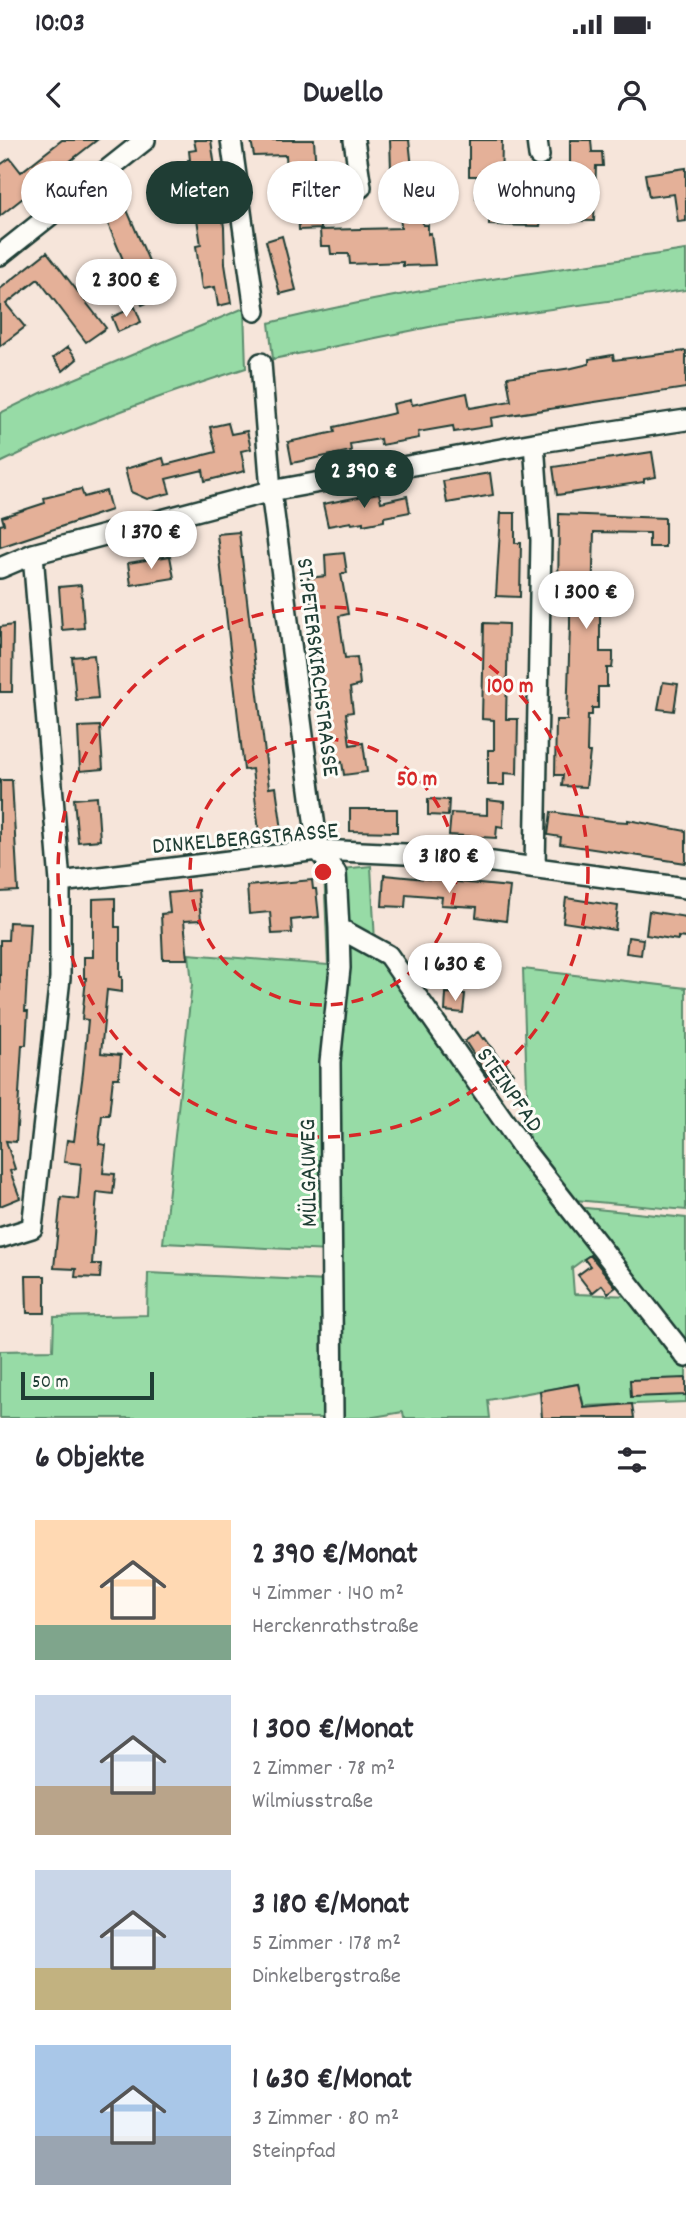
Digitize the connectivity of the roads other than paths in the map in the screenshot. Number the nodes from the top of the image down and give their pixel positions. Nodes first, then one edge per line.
1 (145, 140) edge
2 (231, 140) edge
3 (354, 140) edge
4 (357, 161) edge
5 (0, 255) edge
6 (255, 311) dead end
7 (261, 363) dead end
8 (686, 420) edge
9 (534, 443) junction
10 (271, 491) junction
11 (33, 554) junction
12 (0, 568) edge
13 (318, 850) junction
14 (535, 867) junction
15 (60, 882) junction
16 (686, 888) edge
17 (339, 928) junction
18 (0, 1238) edge
19 (686, 1357) edge
20 (333, 1418) edge

1 - 5 street
2 - 6 street
3 - 4 street
7 - 10 street, ST.PETERSKIRCHSTRASSE
8 - 9 street
9 - 10 street
9 - 14 street
10 - 11 street
10 - 13 street, ST.PETERSKIRCHSTRASSE
11 - 12 street
11 - 15 street
13 - 14 street, DINKELBERGSTRASSE
13 - 15 street, DINKELBERGSTRASSE
13 - 17 street
14 - 16 street, DINKELBERGSTRASSE
15 - 18 street
17 - 19 street, STEINPFAD
17 - 20 street, MÜLGAUWEG

